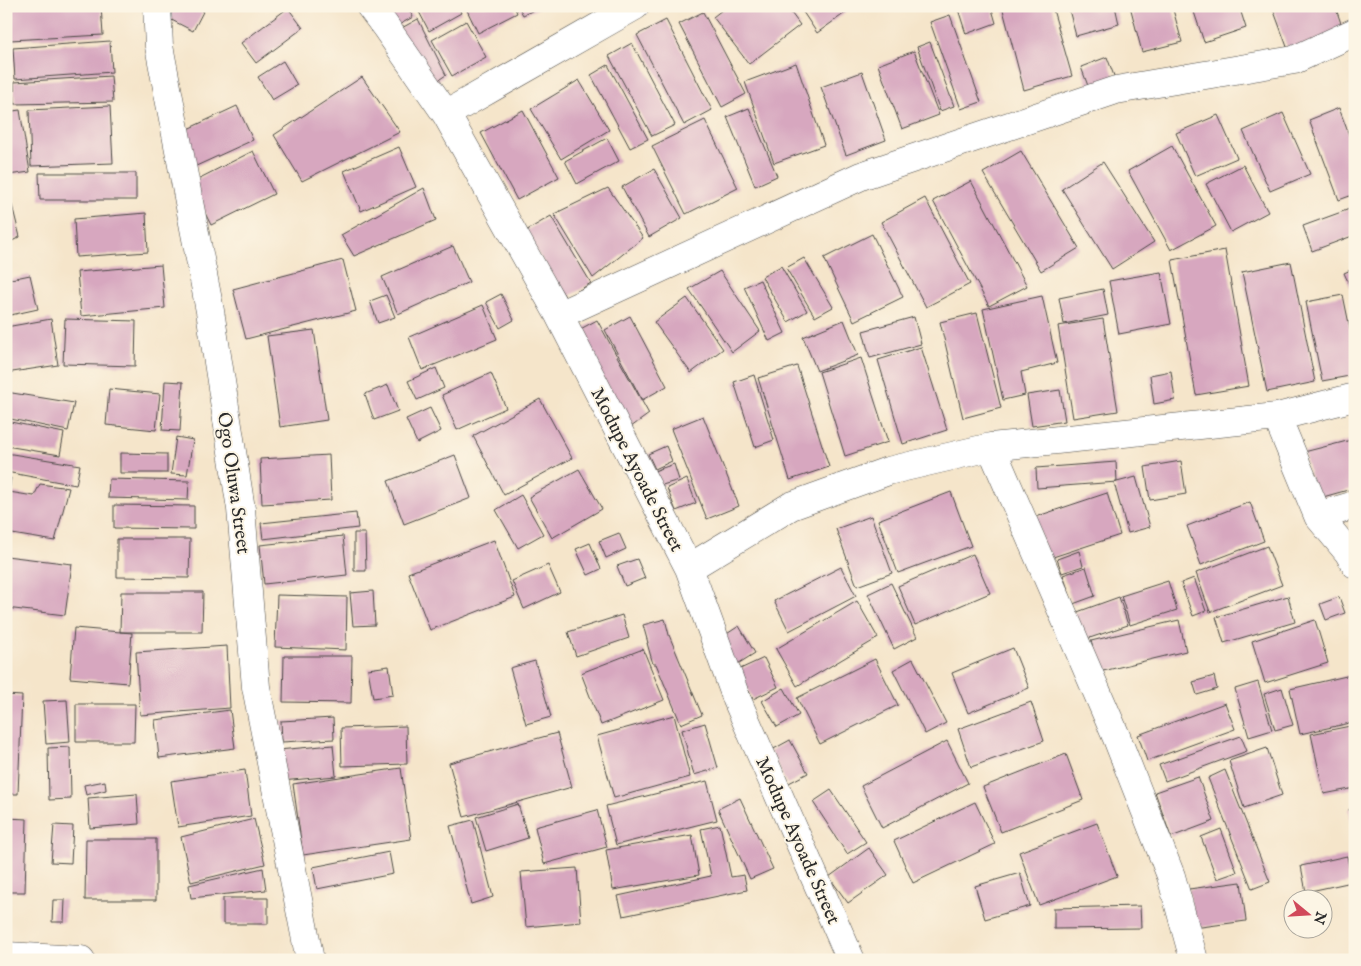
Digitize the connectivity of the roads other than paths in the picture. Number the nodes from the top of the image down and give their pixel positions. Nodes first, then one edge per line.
1 (157, 6) edge
2 (370, 6) edge
3 (635, 6) edge
4 (1355, 32) edge
5 (446, 114) junction
6 (559, 316) junction
7 (1355, 397) edge
8 (1277, 417) junction
9 (991, 448) junction
10 (1355, 505) edge
11 (1318, 516) junction
12 (1355, 564) edge
13 (688, 568) junction
14 (6, 956) edge
15 (81, 960) edge
16 (310, 960) edge
17 (851, 960) edge
18 (1194, 960) edge

1 - 16 main road, Ogo Oluwa Street
2 - 5 main road, Modupe Ayoade Street
3 - 5 main road
4 - 6 main road
5 - 6 main road, Modupe Ayoade Street
6 - 13 main road, Modupe Ayoade Street
7 - 8 main road
8 - 9 main road
8 - 11 main road
9 - 13 main road
9 - 18 main road
10 - 11 main road
11 - 12 main road
13 - 17 main road, Modupe Ayoade Street
14 - 15 main road

